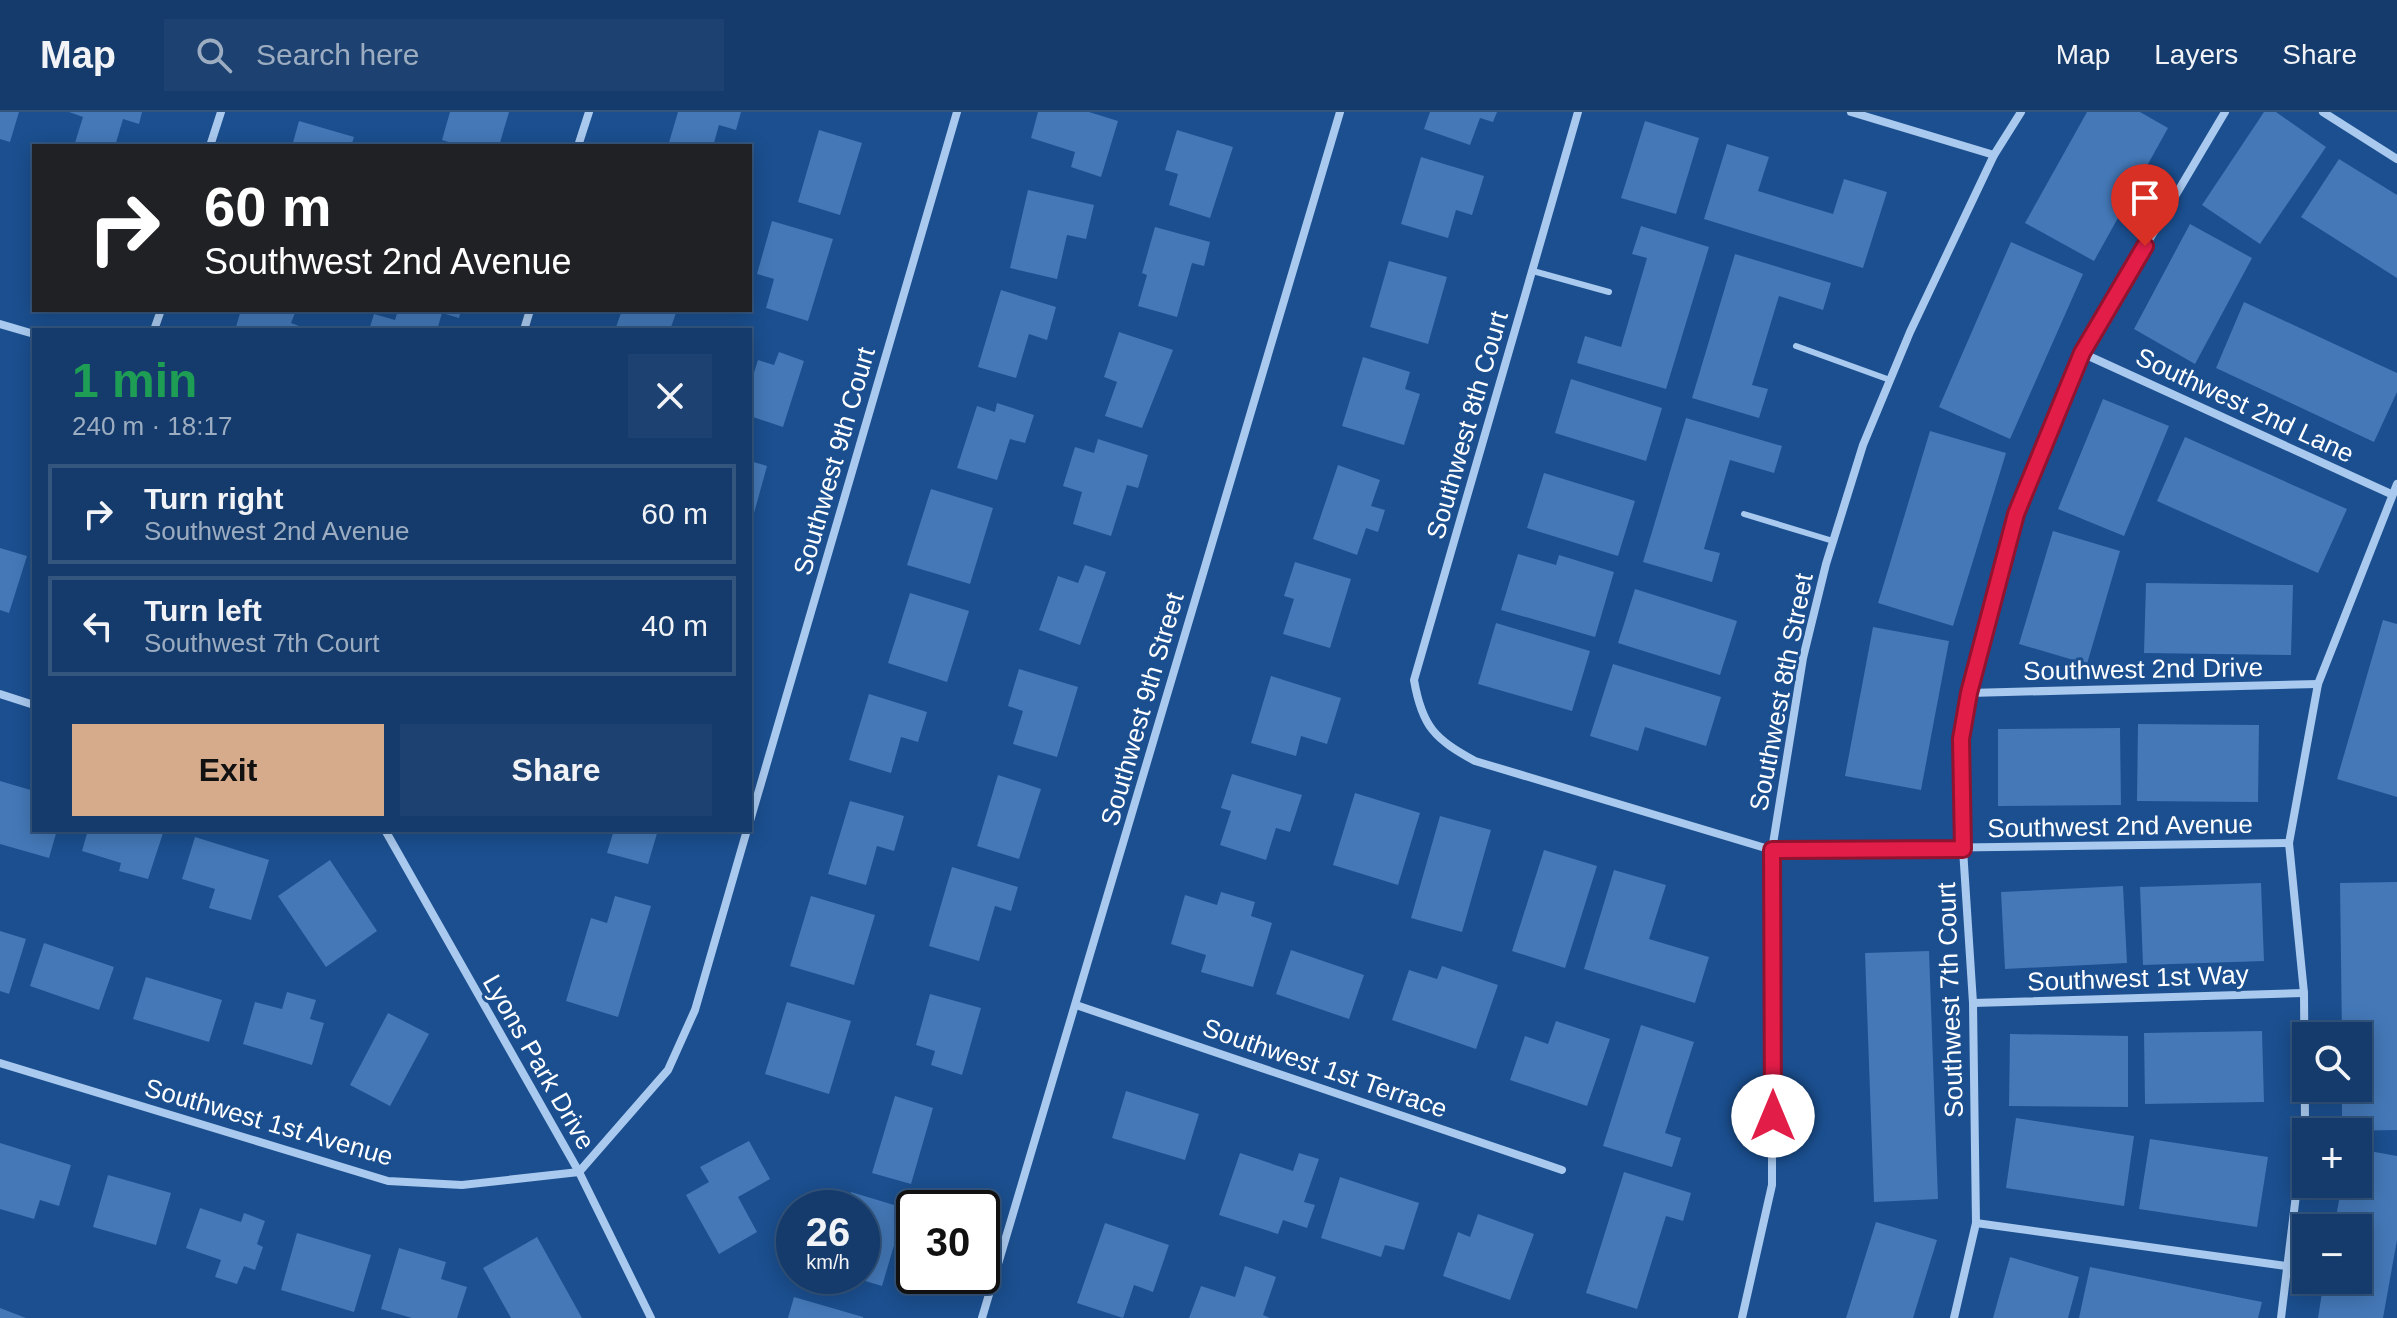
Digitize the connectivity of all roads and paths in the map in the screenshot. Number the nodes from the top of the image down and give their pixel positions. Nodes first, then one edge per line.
1 (221, 112) edge
2 (589, 112) edge
3 (957, 112) edge
4 (1340, 112) edge
5 (1578, 112) edge
6 (1851, 112) edge
7 (2021, 112) edge
8 (2225, 112) edge
9 (2323, 112) edge
10 (211, 144) edge
11 (579, 144) edge
12 (1994, 155) junction
13 (2397, 159) edge
14 (1533, 271) junction
15 (1609, 292) dead end
16 (0, 324) edge
17 (32, 333) edge
18 (1796, 346) dead end
19 (2082, 353) junction
20 (1890, 380) junction
21 (2397, 484) edge
22 (2391, 494) junction
23 (1744, 514) dead end
24 (1833, 541) junction
25 (2318, 684) junction
26 (1969, 693) junction
27 (0, 694) edge
28 (32, 704) edge
29 (1442, 743) joint
30 (752, 814) edge
31 (386, 832) edge
32 (746, 832) edge
33 (2289, 843) junction
34 (1963, 849) junction
35 (1772, 850) junction
36 (2304, 993) junction
37 (1973, 1003) junction
38 (1076, 1005) junction
39 (0, 1063) edge
40 (1562, 1170) dead end
41 (579, 1172) junction
42 (1976, 1223) junction
43 (2286, 1266) junction
44 (651, 1318) edge
45 (982, 1318) edge
46 (1742, 1318) edge
47 (1954, 1318) edge
48 (2281, 1318) edge

1 - 10 street
2 - 11 street
3 - 30 street, Southwest 9th Court
4 - 38 street, Southwest 9th Street
5 - 14 street, Southwest 8th Court
6 - 12 street
7 - 12 street, Southwest 8th Street
8 - 19 street, Southwest 7th Court
9 - 13 street
12 - 20 street, Southwest 8th Street
14 - 15 lane
14 - 29 street, Southwest 8th Court
16 - 17 street
18 - 20 lane
19 - 22 street, Southwest 2nd Lane
19 - 26 street, Southwest 7th Court
20 - 24 street, Southwest 8th Street
21 - 22 street
22 - 25 street
23 - 24 lane
24 - 35 street, Southwest 8th Street
25 - 26 street, Southwest 2nd Drive
25 - 33 street
26 - 34 street, Southwest 7th Court
27 - 28 street
29 - 35 street, Southwest 2nd Avenue
31 - 41 street, Lyons Park Drive
32 - 41 street
33 - 34 street, Southwest 2nd Avenue
33 - 36 street
34 - 35 street, Southwest 2nd Avenue
34 - 37 street, Southwest 7th Court
35 - 46 street, Southwest 8th Street
36 - 37 street, Southwest 1st Way
36 - 43 street
37 - 42 street, Southwest 7th Court
38 - 40 street, Southwest 1st Terrace
38 - 45 street, Southwest 9th Street
39 - 41 street, Southwest 1st Avenue
41 - 44 street, Lyons Park Drive
42 - 43 street
42 - 47 street, Southwest 7th Court
43 - 48 street

